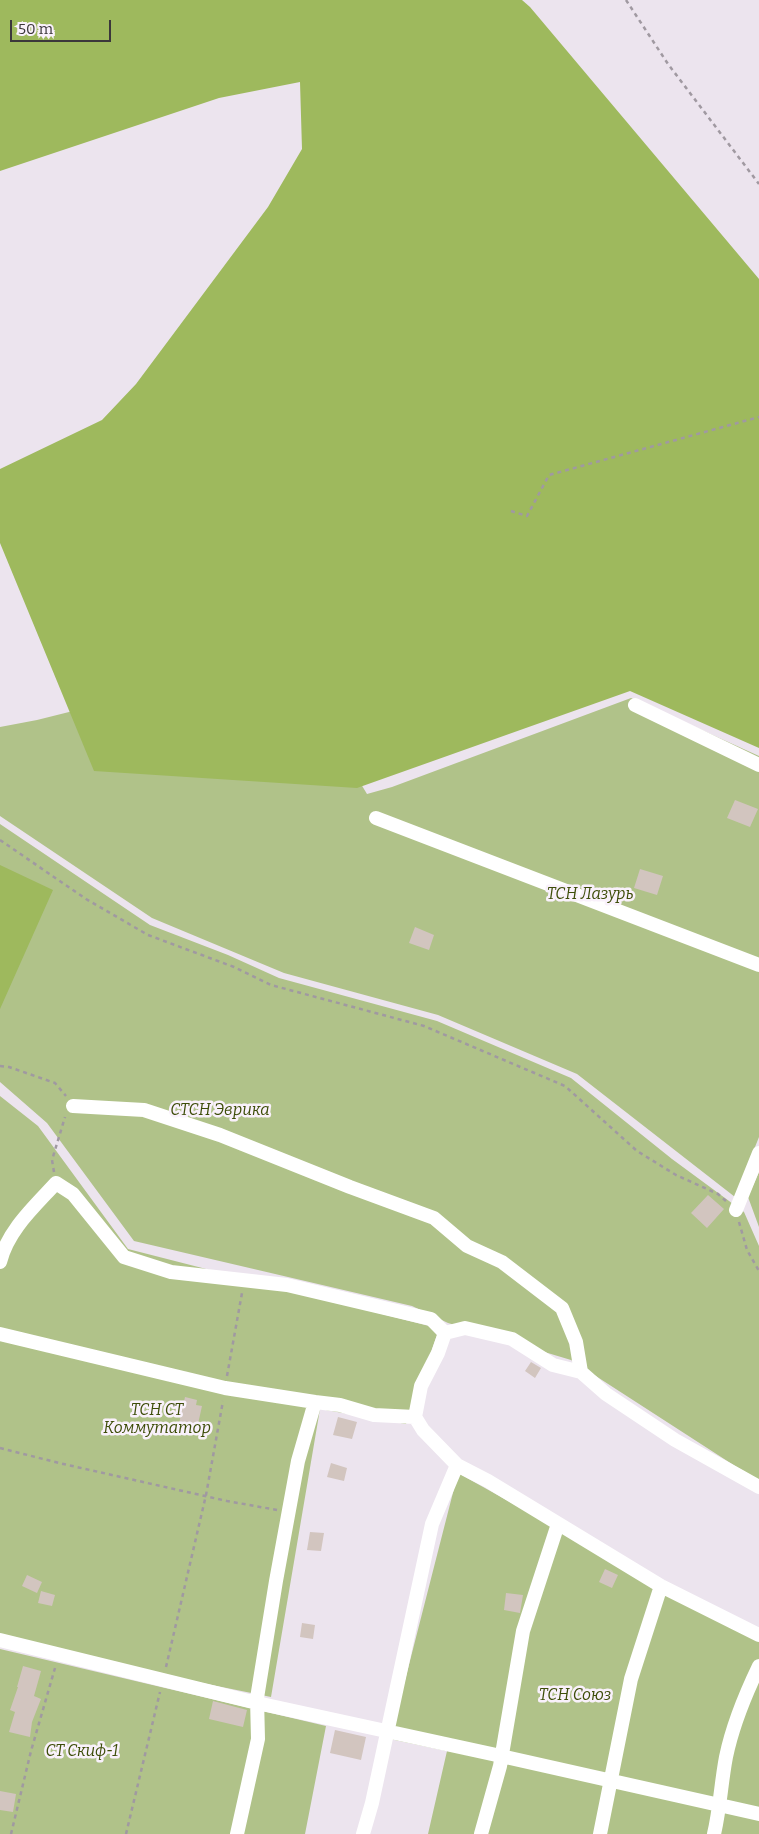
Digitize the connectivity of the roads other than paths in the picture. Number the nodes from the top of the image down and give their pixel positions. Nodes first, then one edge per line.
1 (635, 705) dead end
2 (759, 765) edge
3 (376, 818) dead end
4 (759, 965) edge
5 (73, 1106) road end
6 (759, 1153) edge
7 (736, 1210) road end
8 (0, 1262) edge
9 (445, 1333) junction
10 (0, 1334) edge
11 (581, 1372) junction
12 (315, 1402) junction
13 (415, 1417) junction
14 (457, 1465) junction
15 (759, 1487) edge
16 (558, 1524) junction
17 (662, 1586) junction
18 (759, 1635) edge
19 (0, 1640) edge
20 (759, 1666) edge
21 (257, 1703) junction
22 (388, 1731) junction
23 (501, 1756) junction
24 (611, 1781) junction
25 (720, 1807) junction
26 (759, 1814) edge
27 (237, 1834) edge
28 (363, 1834) edge
29 (481, 1834) edge
30 (600, 1834) edge
31 (714, 1834) edge

1 - 2 street
3 - 4 street
5 - 11 street
6 - 7 street
8 - 9 street
9 - 11 street
9 - 13 street
10 - 12 street
11 - 15 street
12 - 13 street
12 - 21 street
13 - 14 street
14 - 16 street
14 - 22 street
16 - 17 street
16 - 23 street
17 - 18 street
17 - 24 street
19 - 21 street
20 - 25 street
21 - 22 street
21 - 27 street
22 - 23 street
22 - 28 street
23 - 24 street
23 - 29 street
24 - 25 street
24 - 30 street
25 - 26 street
25 - 31 street

